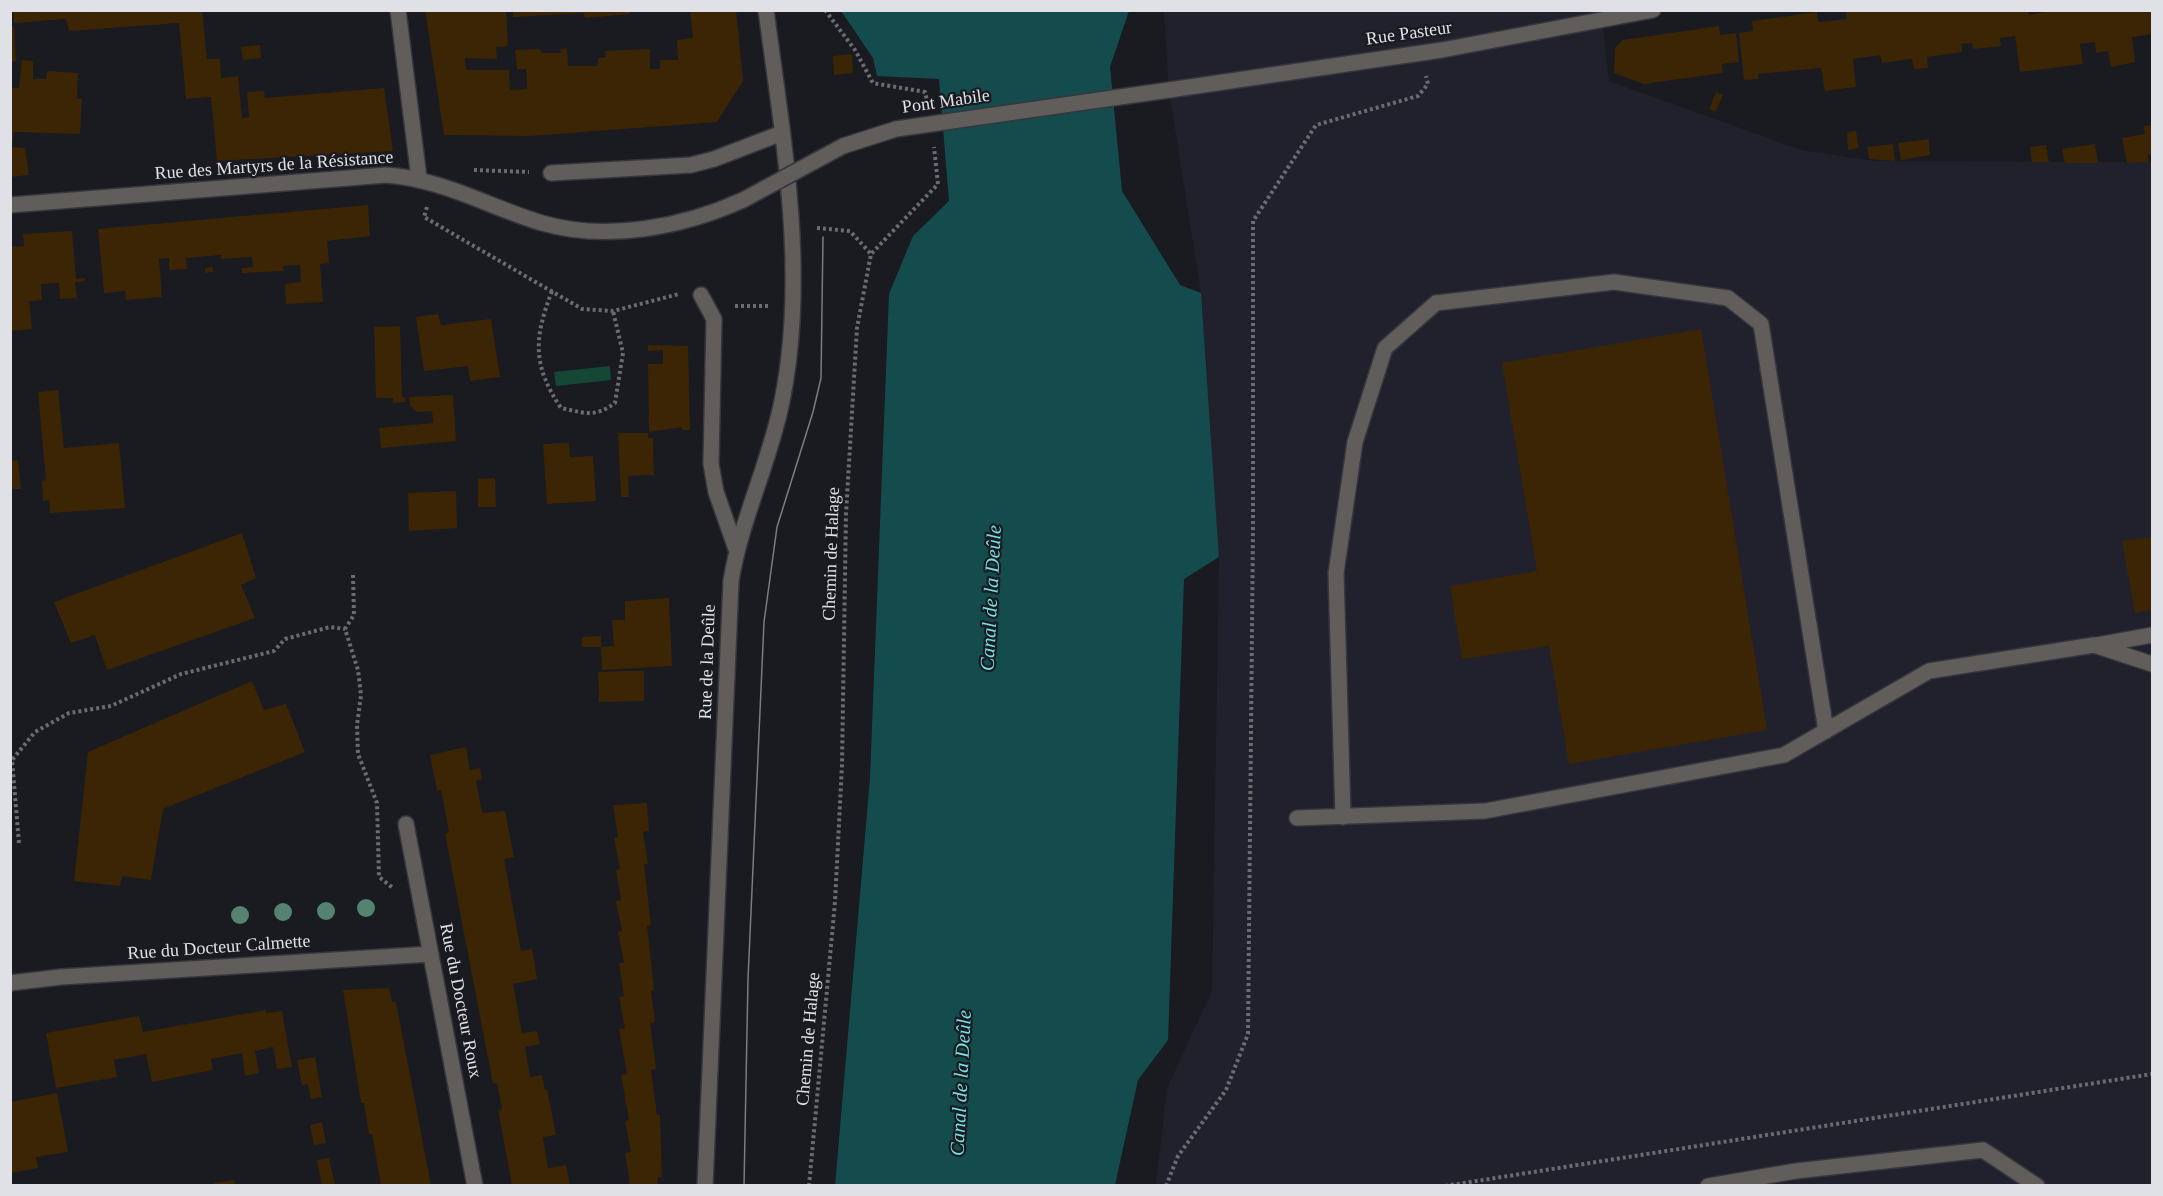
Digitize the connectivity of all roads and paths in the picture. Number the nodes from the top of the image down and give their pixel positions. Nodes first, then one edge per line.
1 (398, 10) edge
2 (766, 10) edge
3 (825, 10) edge
4 (1653, 10) edge
5 (1421, 52) junction
6 (1169, 90) joint
7 (929, 110) dead end
8 (933, 139) dead end
9 (783, 140) junction
10 (551, 173) joint
11 (419, 178) junction
12 (434, 182) junction
13 (742, 200) joint
14 (10, 205) edge
15 (791, 226) junction
16 (872, 254) junction
17 (552, 291) junction
18 (701, 295) junction
19 (792, 302) junction
20 (613, 311) junction
21 (736, 549) junction
22 (352, 575) dead end
23 (345, 629) junction
24 (2152, 635) edge
25 (2094, 645) junction
26 (2152, 664) edge
27 (1826, 731) junction
28 (1343, 817) junction
29 (1297, 819) dead end
30 (406, 824) dead end
31 (20, 843) dead end
32 (398, 892) dead end
33 (431, 954) junction
34 (10, 984) edge
35 (2152, 1074) edge
36 (475, 1185) edge
37 (705, 1185) edge
38 (809, 1185) edge
39 (1166, 1185) edge
40 (1445, 1185) edge
41 (1708, 1185) edge
42 (2037, 1185) edge

1 - 11 street
2 - 9 street, Rue de la Deûle
3 - 7 path
4 - 5 street, Rue Pasteur
5 - 6 street, Rue Pasteur
5 - 39 path
6 - 13 street, Pont Mabile, bridge
8 - 16 path
9 - 10 street
9 - 15 street, Rue de la Deûle
10 - 12 path
11 - 12 street, Rue des Martyrs de la Résistance
11 - 14 street, Rue des Martyrs de la Résistance
12 - 13 street, Rue des Martyrs de la Résistance
12 - 17 path
15 - 16 path
15 - 19 street, Rue de la Deûle
16 - 38 path, Chemin de Halage
17 - 20 path
17 - 20 path
18 - 19 path
18 - 20 path
18 - 21 street
19 - 21 street, Rue de la Deûle
21 - 37 street, Rue de la Deûle
22 - 23 path
23 - 31 path
23 - 32 path
24 - 25 street
25 - 26 street
25 - 27 street
27 - 28 street
27 - 28 street
28 - 29 street
30 - 33 street, Rue du Docteur Roux
33 - 34 street, Rue du Docteur Calmette
33 - 36 street, Rue du Docteur Roux
35 - 40 path
41 - 42 street

